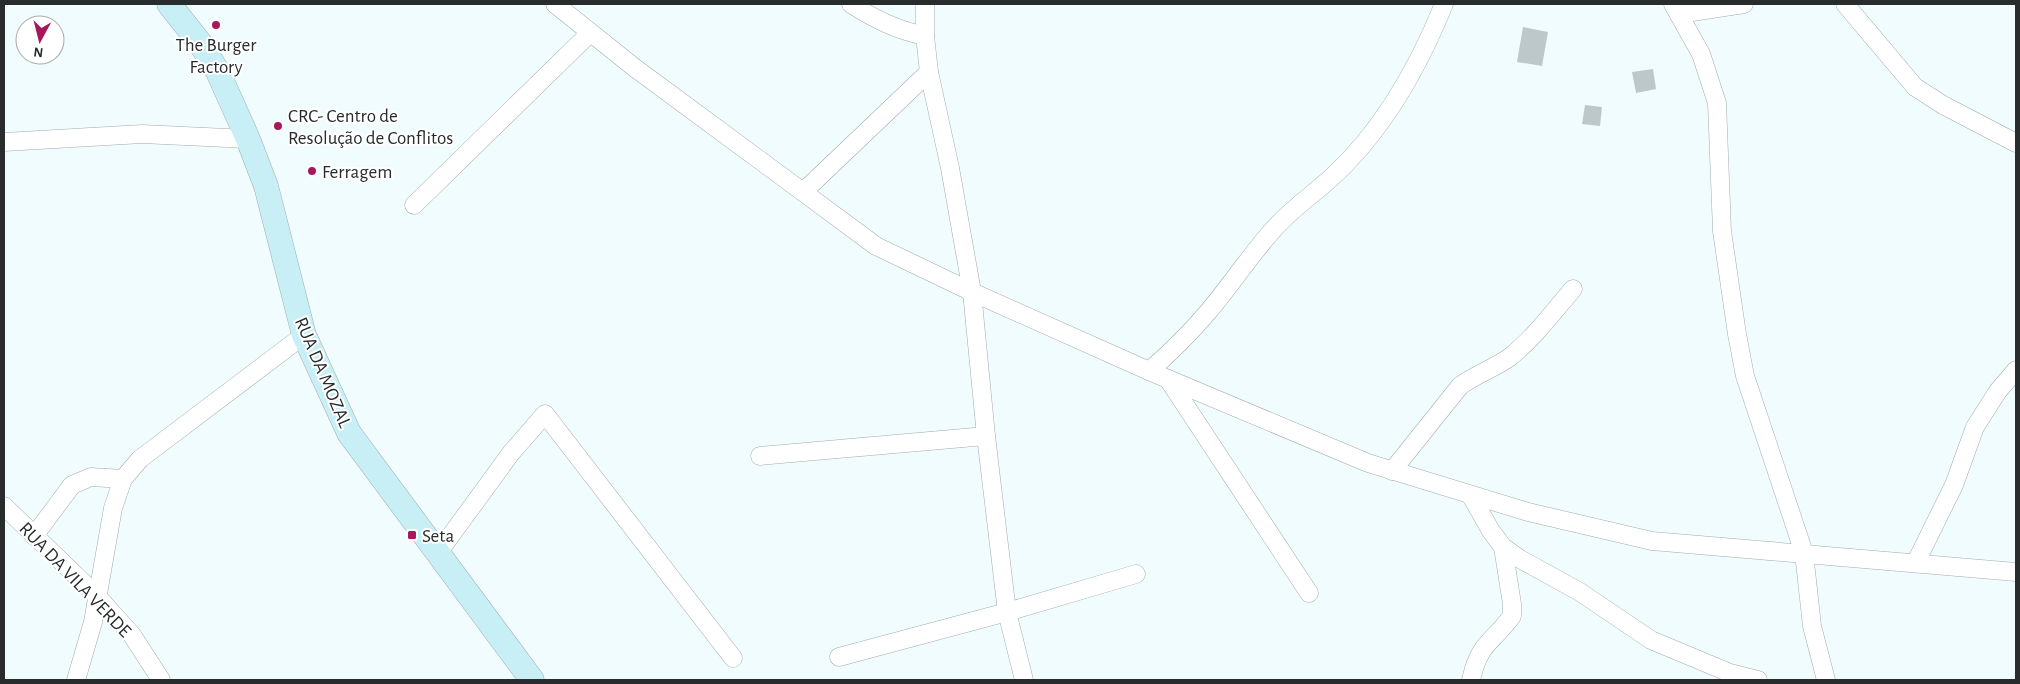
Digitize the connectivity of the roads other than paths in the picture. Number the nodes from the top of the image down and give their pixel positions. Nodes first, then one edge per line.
1 (169, 4) edge
2 (556, 4) edge
3 (851, 4) edge
4 (926, 4) edge
5 (1444, 4) edge
6 (1744, 4) edge
7 (1845, 4) edge
8 (1676, 9) edge
9 (590, 33) junction
10 (925, 36) junction
11 (929, 72) junction
12 (248, 139) junction
13 (4, 142) edge
14 (2016, 143) edge
15 (803, 192) junction
16 (414, 205) dead end
17 (1572, 289) dead end
18 (972, 292) junction
19 (304, 335) junction
20 (2016, 370) edge
21 (1149, 371) junction
22 (1168, 379) junction
23 (986, 436) junction
24 (760, 456) dead end
25 (1392, 471) junction
26 (123, 479) junction
27 (1471, 496) junction
28 (5, 511) edge
29 (34, 536) junction
30 (1503, 547) junction
31 (438, 553) junction
32 (1804, 553) junction
33 (1916, 562) junction
34 (2016, 572) edge
35 (1136, 574) dead end
36 (1309, 593) dead end
37 (97, 596) junction
38 (1007, 612) junction
39 (839, 657) dead end
40 (733, 658) dead end
41 (76, 680) edge
42 (161, 680) edge
43 (532, 680) edge
44 (1024, 680) edge
45 (1471, 680) edge
46 (1758, 680) edge
47 (1826, 680) edge

1 - 12 main road, RUA DA MOZAL
2 - 9 street
3 - 10 street
4 - 10 street
5 - 21 street
6 - 8 street
7 - 14 street
8 - 32 street
9 - 15 street
9 - 16 street
10 - 11 street
11 - 15 street
11 - 18 street
12 - 13 street
12 - 19 main road, RUA DA MOZAL
15 - 18 street
17 - 25 street
18 - 21 street
18 - 23 street
19 - 26 street
19 - 31 main road, RUA DA MOZAL
20 - 33 street
21 - 22 street
22 - 25 street
22 - 36 street
23 - 24 street
23 - 38 street
25 - 27 street
26 - 29 street
26 - 37 street
27 - 30 street
27 - 32 street
28 - 29 street, RUA DA VILA VERDE
29 - 37 street, RUA DA VILA VERDE
30 - 45 street
30 - 46 street
31 - 40 street
31 - 43 main road, RUA DA MOZAL
32 - 33 street
32 - 47 street
33 - 34 street
35 - 38 street
37 - 41 street
37 - 42 street, RUA DA VILA VERDE
38 - 39 street
38 - 44 street

